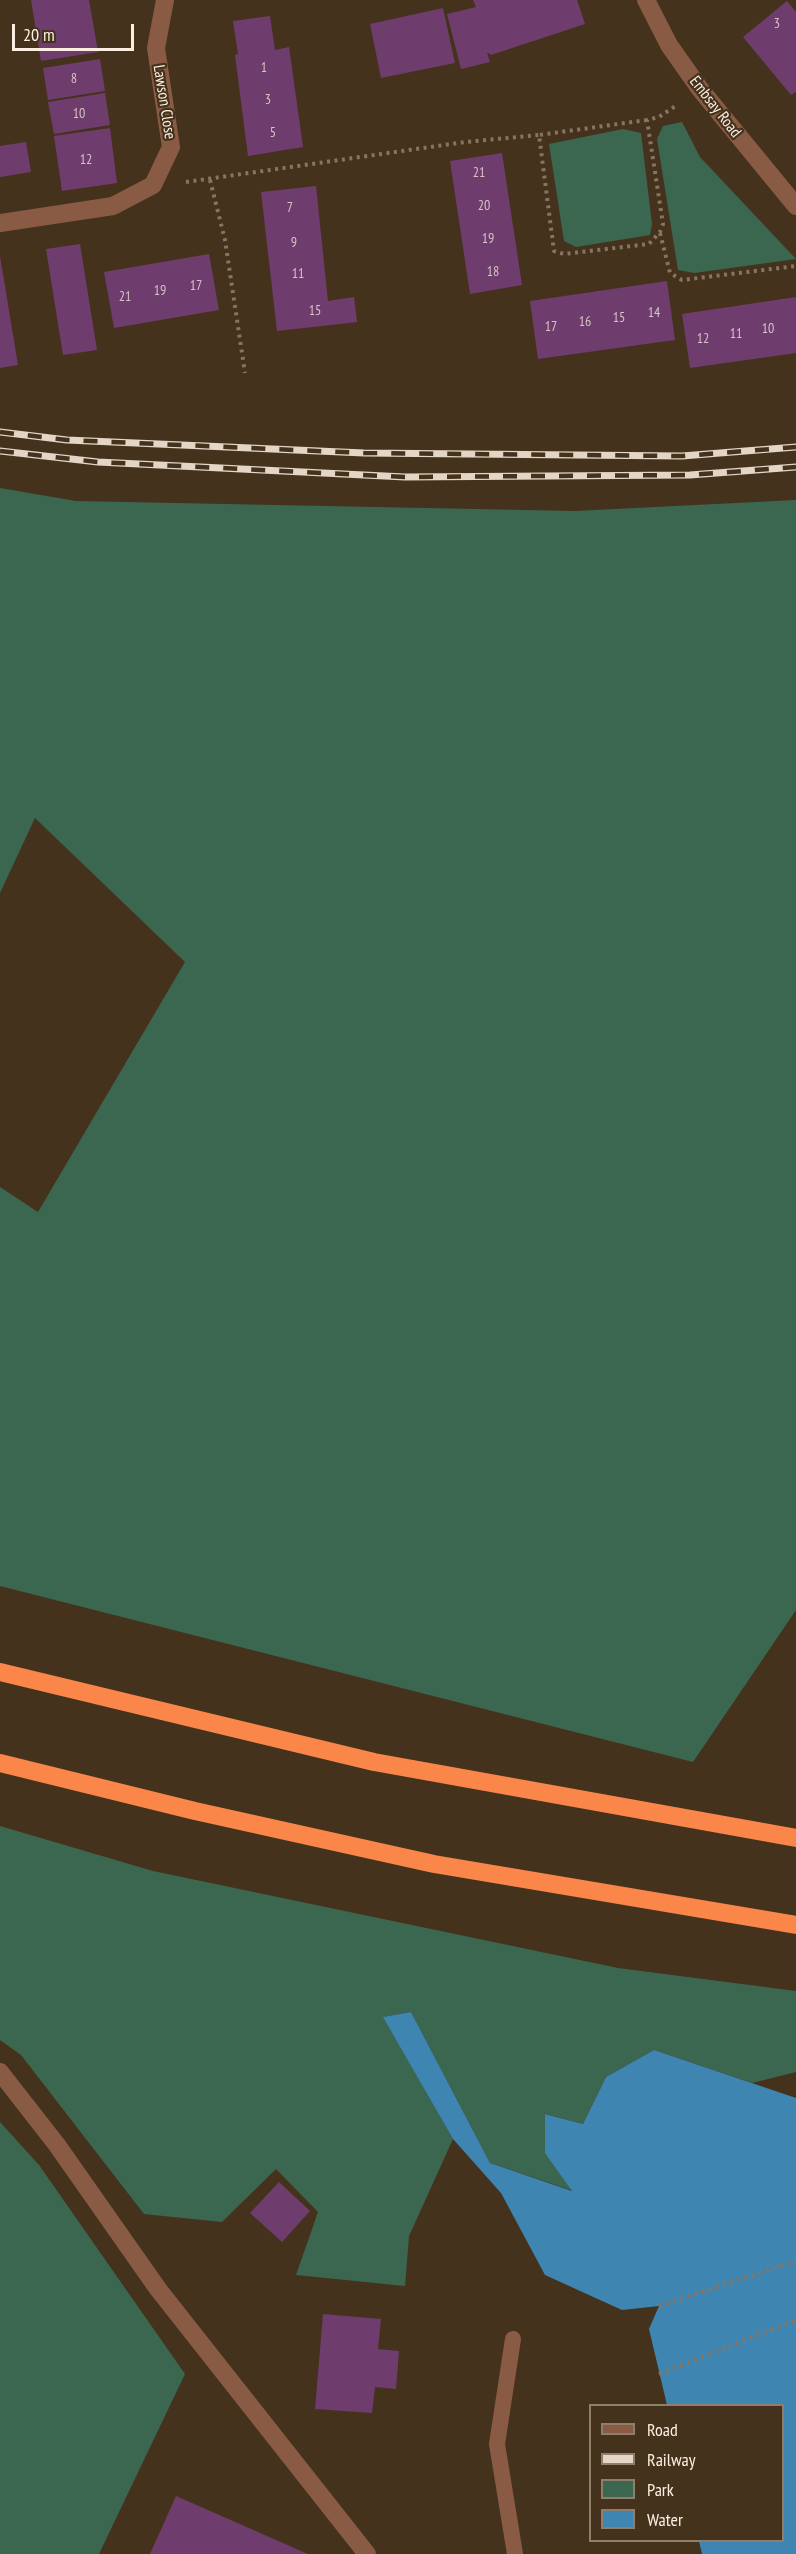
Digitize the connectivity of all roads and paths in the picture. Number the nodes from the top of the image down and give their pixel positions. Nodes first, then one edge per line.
1 (165, 0) edge
2 (646, 0) edge
3 (700, 89) junction
4 (648, 120) junction
5 (539, 135) junction
6 (210, 180) junction
7 (153, 185) junction
8 (796, 206) edge
9 (0, 224) edge
10 (660, 232) junction
11 (796, 267) edge
12 (245, 373) dead end
13 (0, 1672) edge
14 (0, 1763) edge
15 (796, 1838) edge
16 (795, 1925) edge
17 (0, 2072) edge
18 (796, 2261) edge
19 (659, 2306) dead end
20 (796, 2320) edge
21 (513, 2339) dead end
22 (659, 2374) dead end
23 (367, 2554) edge
24 (516, 2554) edge

1 - 7 street, Lawson Close
2 - 3 street, Embsay Road
3 - 4 path
3 - 8 street, Embsay Road
4 - 5 path
4 - 10 path
5 - 6 path
5 - 10 path
6 - 7 path
6 - 12 path
7 - 9 street
10 - 11 path
13 - 15 highway
14 - 16 highway
17 - 23 street
18 - 19 path
20 - 22 path
21 - 24 lane

